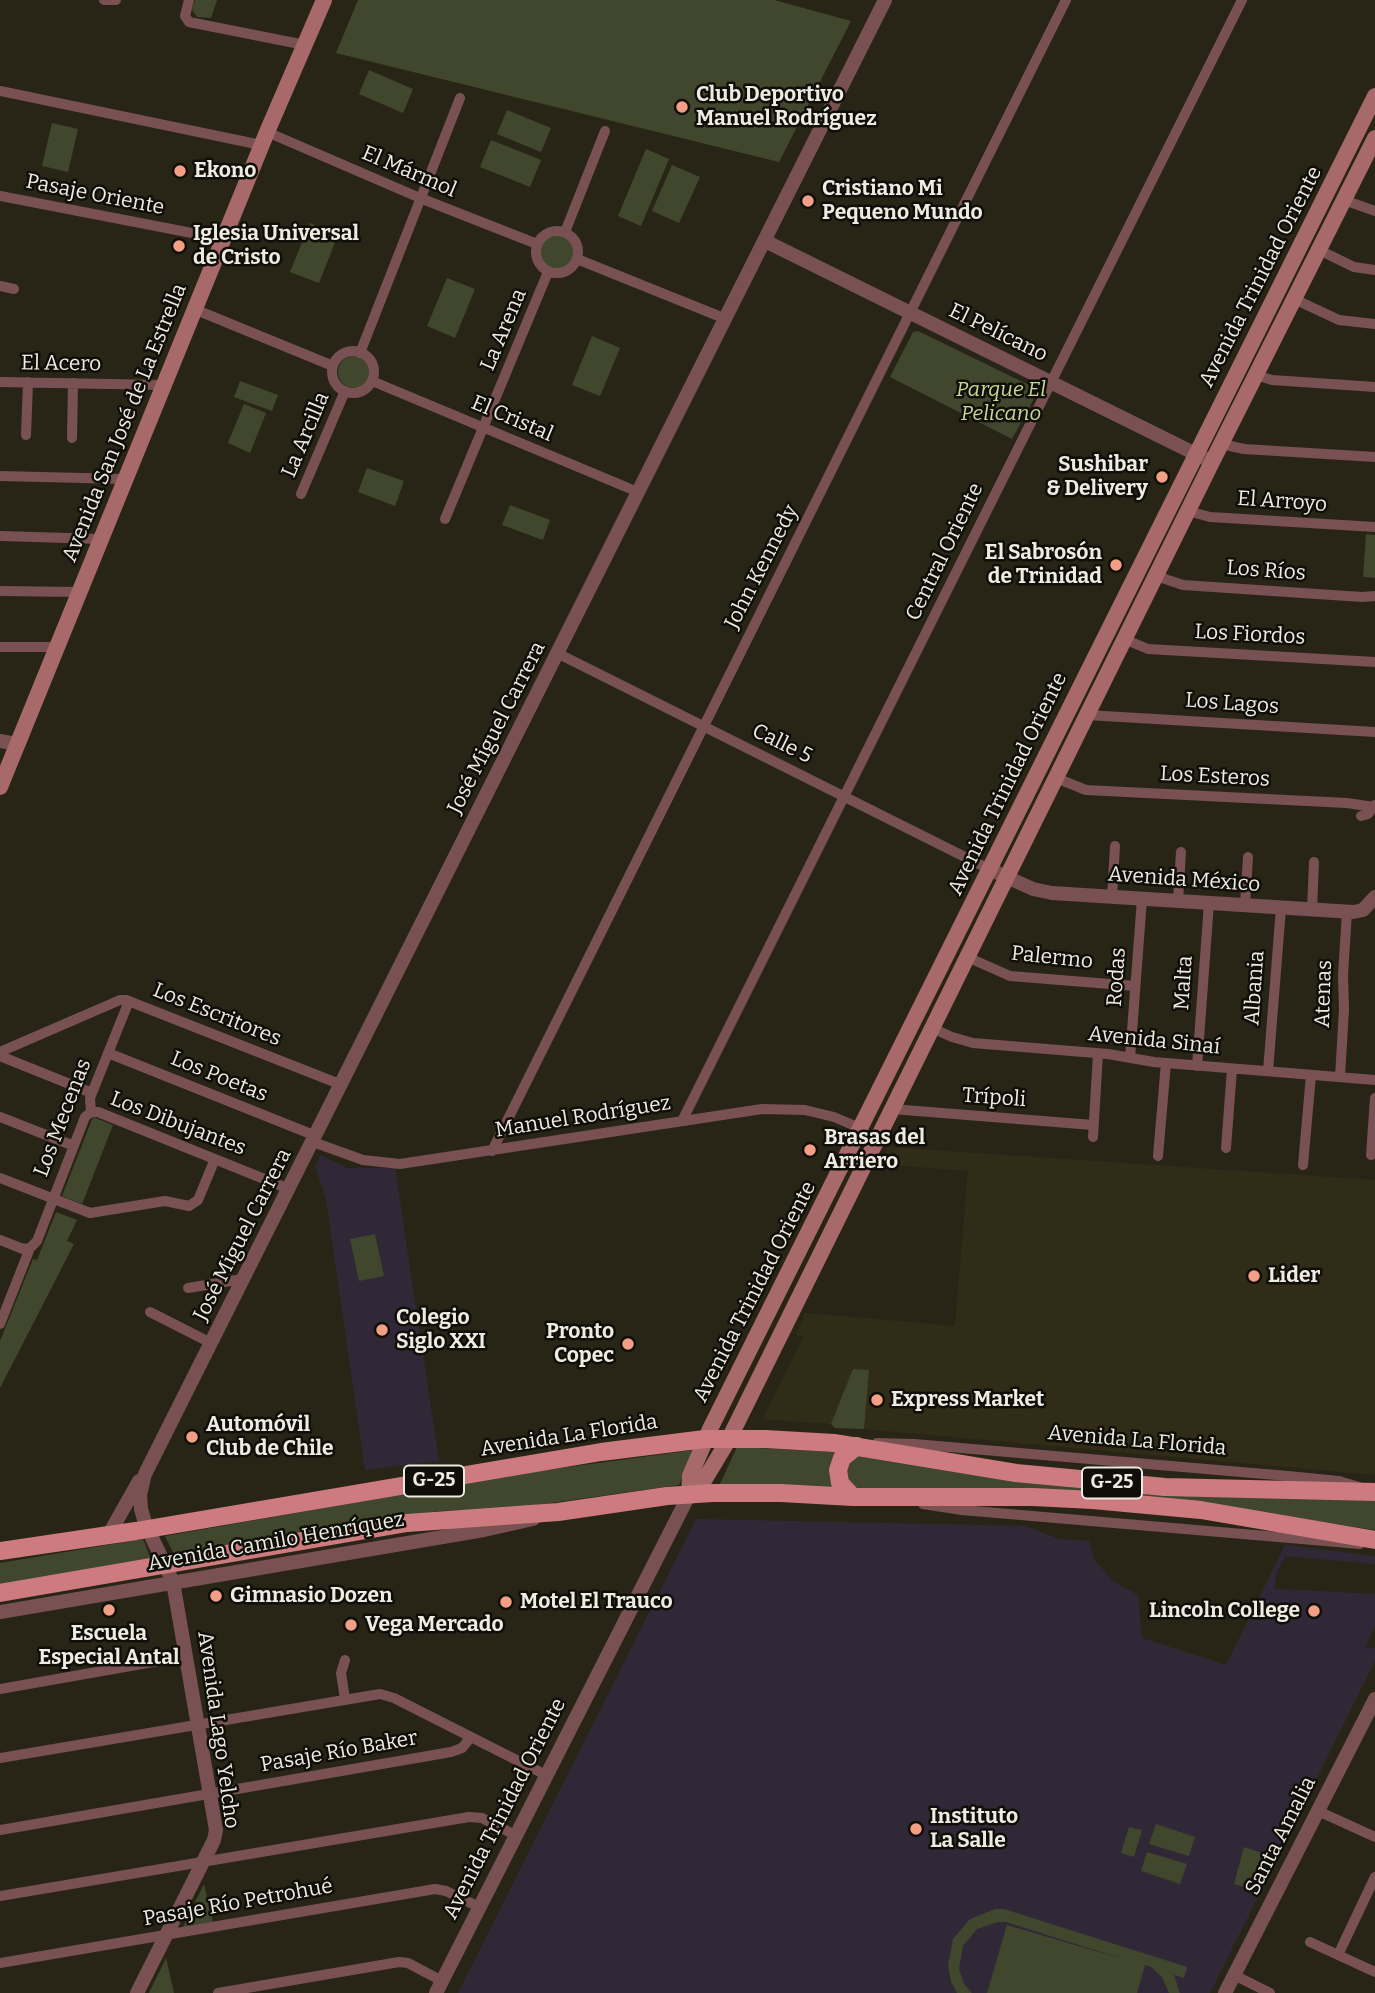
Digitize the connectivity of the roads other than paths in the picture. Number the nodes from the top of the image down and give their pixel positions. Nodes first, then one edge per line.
1 (104, 0) edge
2 (116, 0) edge
3 (189, 0) edge
4 (324, 0) edge
5 (885, 0) edge
6 (1066, 0) edge
7 (1242, 0) edge
8 (304, 45) junction
9 (0, 92) edge
10 (1375, 96) edge
11 (460, 98) dead end
12 (605, 131) dead end
13 (1375, 138) edge
14 (264, 139) junction
15 (0, 196) edge
16 (419, 198) junction
17 (1344, 200) junction
18 (1375, 211) edge
19 (565, 232) junction
20 (223, 239) junction
21 (765, 241) junction
22 (537, 244) junction
23 (1319, 250) junction
24 (577, 259) junction
25 (1375, 270) edge
26 (548, 272) junction
27 (0, 286) edge
28 (14, 289) dead end
29 (1294, 299) junction
30 (194, 309) junction
31 (910, 313) junction
32 (726, 319) junction
33 (1375, 324) edge
34 (360, 353) junction
35 (333, 366) junction
36 (1256, 375) junction
37 (372, 381) junction
38 (0, 382) edge
39 (28, 382) junction
40 (73, 383) junction
41 (1051, 383) junction
42 (163, 385) junction
43 (1375, 387) edge
44 (345, 391) junction
45 (484, 428) junction
46 (26, 435) dead end
47 (72, 438) dead end
48 (1221, 443) junction
49 (1196, 455) junction
50 (1375, 457) edge
51 (1212, 463) junction
52 (0, 476) edge
53 (124, 479) junction
54 (638, 492) junction
55 (301, 494) dead end
56 (1188, 511) junction
57 (446, 519) dead end
58 (1375, 527) edge
59 (0, 536) edge
60 (100, 538) junction
61 (1156, 576) junction
62 (0, 591) edge
63 (78, 592) junction
64 (1375, 596) edge
65 (1124, 639) junction
66 (0, 647) edge
67 (56, 647) junction
68 (557, 653) junction
69 (1375, 662) edge
70 (1087, 715) junction
71 (703, 726) junction
72 (1375, 733) edge
73 (8, 742) edge
74 (1056, 778) junction
75 (0, 787) edge
76 (845, 797) junction
77 (1374, 806) edge
78 (1361, 816) dead end
79 (1115, 846) dead end
80 (1181, 852) dead end
81 (1248, 857) dead end
82 (1314, 862) dead end
83 (989, 869) junction
84 (1007, 877) junction
85 (1112, 897) junction
86 (1375, 897) edge
87 (1142, 899) junction
88 (1178, 901) junction
89 (1209, 903) junction
90 (1245, 905) junction
91 (1281, 908) junction
92 (1312, 910) junction
93 (1347, 912) junction
94 (967, 957) junction
95 (1135, 986) junction
96 (129, 1001) junction
97 (932, 1028) junction
98 (108, 1053) junction
99 (0, 1054) edge
100 (1098, 1054) junction
101 (1130, 1058) junction
102 (1166, 1063) junction
103 (1197, 1066) junction
104 (1232, 1069) junction
105 (1268, 1071) junction
106 (1311, 1075) junction
107 (1340, 1077) junction
108 (1375, 1080) edge
109 (342, 1085) junction
110 (92, 1093) junction
111 (1375, 1098) edge
112 (892, 1109) junction
113 (90, 1112) junction
114 (0, 1117) edge
115 (682, 1121) junction
116 (1093, 1125) junction
117 (860, 1128) junction
118 (1093, 1137) dead end
119 (315, 1139) junction
120 (74, 1146) junction
121 (1226, 1148) dead end
122 (492, 1151) junction
123 (1371, 1155) dead end
124 (1157, 1156) dead end
125 (215, 1158) junction
126 (1303, 1165) dead end
127 (0, 1178) edge
128 (289, 1189) junction
129 (53, 1198) junction
130 (0, 1240) edge
131 (30, 1248) junction
132 (243, 1279) junction
133 (188, 1288) dead end
134 (4, 1304) edge
135 (150, 1312) dead end
136 (0, 1324) edge
137 (211, 1343) junction
138 (705, 1439) junction
139 (729, 1439) junction
140 (857, 1446) junction
141 (145, 1474) junction
142 (1372, 1492) edge
143 (689, 1495) junction
144 (853, 1497) junction
145 (558, 1512) junction
146 (148, 1529) junction
147 (108, 1535) junction
148 (1375, 1542) edge
149 (0, 1551) edge
150 (165, 1565) junction
151 (173, 1582) junction
152 (30, 1587) junction
153 (0, 1593) edge
154 (0, 1604) edge
155 (0, 1612) edge
156 (187, 1656) junction
157 (345, 1660) dead end
158 (0, 1689) edge
159 (345, 1699) junction
160 (1375, 1699) edge
161 (199, 1724) junction
162 (471, 1737) junction
163 (0, 1758) edge
164 (546, 1774) junction
165 (210, 1794) junction
166 (1318, 1811) junction
167 (0, 1830) edge
168 (515, 1835) junction
169 (1375, 1836) edge
170 (203, 1862) junction
171 (1375, 1877) edge
172 (0, 1896) edge
173 (479, 1907) junction
174 (166, 1935) junction
175 (1310, 1942) dead end
176 (1338, 1955) junction
177 (0, 1963) edge
178 (1375, 1972) edge
179 (1234, 1975) junction
180 (439, 1987) edge
181 (137, 1993) edge
182 (218, 1993) edge
183 (1225, 1993) edge
184 (1270, 1993) edge

1 - 2 street
3 - 8 street
4 - 8 main road, Avenida San José de La Estrella
5 - 21 street, José Miguel Carrera
6 - 31 street, John Kennedy
7 - 41 street, Central Oriente
8 - 14 main road, Avenida San José de La Estrella
9 - 14 street, El Mármol
10 - 49 main road, Avenida Trinidad Oriente
11 - 16 street
12 - 19 street
13 - 17 main road, Avenida Trinidad Oriente
14 - 16 street, El Mármol
14 - 20 main road, Avenida San José de La Estrella
15 - 20 street, Pasaje Oriente
16 - 22 street, El Mármol
16 - 34 street
17 - 18 street
17 - 23 main road, Avenida Trinidad Oriente
19 - 22 street
19 - 24 street
20 - 30 main road, Avenida San José de La Estrella
21 - 31 street, El Pelícano
21 - 32 street, José Miguel Carrera
22 - 26 street
23 - 25 street
23 - 29 main road, Avenida Trinidad Oriente
24 - 26 street
24 - 32 street
26 - 45 street, La Arena
27 - 28 street
29 - 33 street
29 - 36 main road, Avenida Trinidad Oriente
30 - 35 street
30 - 42 main road, Avenida San José de La Estrella
31 - 41 street, El Pelícano
31 - 71 street, John Kennedy
32 - 54 street, José Miguel Carrera
34 - 35 street
34 - 37 street
35 - 44 street
36 - 43 street
36 - 48 main road, Avenida Trinidad Oriente
37 - 44 street
37 - 45 street, El Cristal
38 - 39 street, El Acero
39 - 40 street, El Acero
39 - 46 street
40 - 42 street, El Acero
40 - 47 street
41 - 49 street, El Pelícano
41 - 76 street, Central Oriente
42 - 53 main road, Avenida San José de La Estrella
44 - 55 street, La Arcilla
45 - 54 street, El Cristal
45 - 57 street, La Arena
48 - 50 street
48 - 51 main road, Avenida Trinidad Oriente
49 - 51 street, El Pelícano
49 - 83 main road, Avenida Trinidad Oriente
51 - 56 main road, Avenida Trinidad Oriente
52 - 53 street
53 - 60 main road, Avenida San José de La Estrella
54 - 68 street, José Miguel Carrera
56 - 58 street, El Arroyo
56 - 61 main road, Avenida Trinidad Oriente
59 - 60 street
60 - 63 main road, Avenida San José de La Estrella
61 - 64 street, Los Ríos
61 - 65 main road, Avenida Trinidad Oriente
62 - 63 street
63 - 67 main road, Avenida San José de La Estrella
65 - 69 street, Los Fiordos
65 - 70 main road, Avenida Trinidad Oriente
66 - 67 street
67 - 73 main road, Avenida San José de La Estrella
68 - 71 street, Calle 5
68 - 109 street, José Miguel Carrera
70 - 72 street, Los Lagos
70 - 74 main road, Avenida Trinidad Oriente
71 - 76 street, Calle 5
71 - 122 street, John Kennedy
73 - 75 main road, Avenida San José de La Estrella
74 - 77 street, Los Esteros
74 - 84 main road, Avenida Trinidad Oriente
76 - 83 street, Calle 5
76 - 115 street, Central Oriente
77 - 78 street
79 - 85 street
80 - 88 street
81 - 90 street
82 - 92 street
83 - 84 street, Avenida México
83 - 117 main road, Avenida Trinidad Oriente
84 - 85 street, Avenida México
84 - 94 main road, Avenida Trinidad Oriente
85 - 87 street, Avenida México
86 - 93 street
87 - 88 street, Avenida México
87 - 95 street, Rodas
88 - 89 street, Avenida México
89 - 90 street, Avenida México
89 - 103 street, Malta
90 - 91 street, Avenida México
91 - 92 street, Avenida México
91 - 105 street, Albania
92 - 93 street, Avenida México
93 - 107 street, Atenas
94 - 95 street, Palermo
94 - 97 main road, Avenida Trinidad Oriente
95 - 101 street, Rodas
96 - 98 street, Los Mecenas
96 - 99 street, Los Escritores
96 - 109 street, Los Escritores
97 - 100 street, Avenida Sinaí
97 - 112 main road, Avenida Trinidad Oriente
98 - 110 street, Los Mecenas
98 - 119 street, Los Poetas
99 - 110 street
100 - 101 street, Avenida Sinaí
100 - 116 street
101 - 102 street, Avenida Sinaí
102 - 103 street, Avenida Sinaí
102 - 124 street
103 - 104 street, Avenida Sinaí
104 - 105 street, Avenida Sinaí
104 - 121 street
105 - 106 street, Avenida Sinaí
106 - 107 street, Avenida Sinaí
106 - 126 street
107 - 108 street, Avenida Sinaí
109 - 119 street, José Miguel Carrera
110 - 113 street, Los Mecenas
111 - 123 street
112 - 116 street, Trípoli
112 - 139 main road, Avenida Trinidad Oriente
113 - 120 street, Los Mecenas
113 - 125 street, Los Dibujantes
114 - 120 street
115 - 117 street, Manuel Rodríguez
115 - 122 street, Manuel Rodríguez
116 - 118 street
117 - 138 main road, Avenida Trinidad Oriente
119 - 122 street, Manuel Rodríguez
119 - 128 street, José Miguel Carrera
120 - 129 street, Los Mecenas
125 - 128 street, Los Dibujantes
125 - 129 street
127 - 129 street
128 - 132 street, José Miguel Carrera
129 - 131 street, Los Mecenas
130 - 131 street
131 - 134 street, Los Mecenas
132 - 133 street
132 - 137 street, José Miguel Carrera
134 - 136 street, Los Mecenas
135 - 137 street
137 - 141 street, José Miguel Carrera
138 - 139 main road, Avenida La Florida / G-25
138 - 143 main road, Avenida Trinidad Oriente
138 - 146 main road, Avenida La Florida / G-25
139 - 140 main road, Avenida La Florida / G-25
139 - 143 main road, Avenida Trinidad Oriente
140 - 142 main road, Avenida La Florida / G-25
140 - 144 main road
141 - 146 street, José Miguel Carrera
141 - 147 street, José Miguel Carrera
143 - 144 main road, G-25
143 - 145 main road, Avenida Camilo Henríquez / G-25
143 - 164 street, Avenida Trinidad Oriente
144 - 148 main road, G-25
145 - 150 main road, Avenida Camilo Henríquez / G-25
145 - 151 street, Avenida Camilo Henríquez
146 - 147 main road, Avenida La Florida / G-25
146 - 150 street, José Miguel Carrera
147 - 149 main road, Avenida La Florida / G-25
150 - 151 street, José Miguel Carrera
150 - 152 main road, Avenida Camilo Henríquez / G-25
151 - 155 street, Avenida Camilo Henríquez
151 - 156 street, Avenida Lago Yelcho
152 - 153 main road, Avenida Camilo Henríquez / G-25
152 - 154 main road
156 - 158 street
156 - 161 street, Avenida Lago Yelcho
157 - 159 street
159 - 161 street
159 - 162 street
160 - 166 street, Santa Amalia
161 - 163 street
161 - 165 street, Avenida Lago Yelcho
162 - 164 street
162 - 165 street, Pasaje Río Baker
164 - 168 street, Avenida Trinidad Oriente
165 - 167 street, Pasaje Río Baker
165 - 170 street, Avenida Lago Yelcho
166 - 169 street
166 - 179 street, Santa Amalia
168 - 170 street
168 - 173 street, Avenida Trinidad Oriente
170 - 172 street
170 - 174 street, Avenida Lago Yelcho
171 - 176 street
173 - 174 street, Pasaje Río Petrohué
173 - 180 street, Avenida Trinidad Oriente
174 - 177 street, Pasaje Río Petrohué
174 - 181 street, Avenida Lago Yelcho
175 - 176 street
176 - 178 street
179 - 183 street, Santa Amalia
179 - 184 street
180 - 182 street

